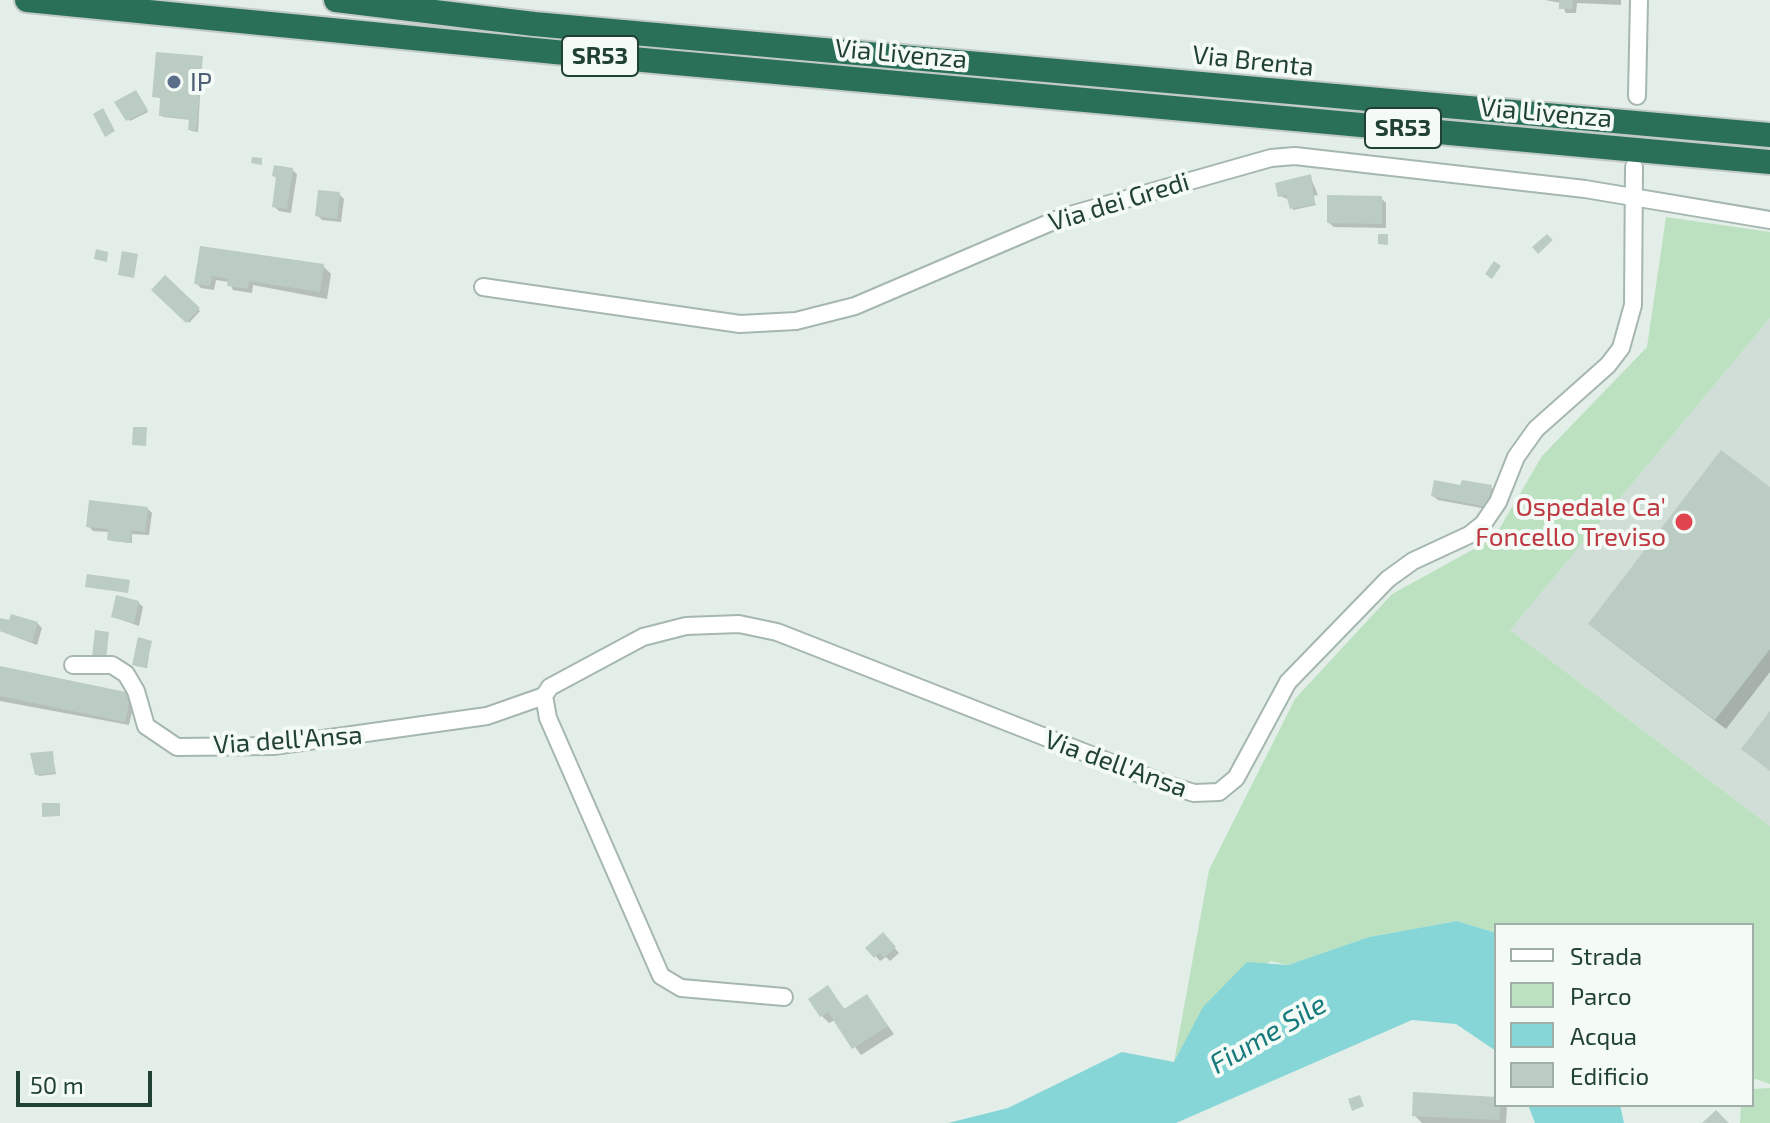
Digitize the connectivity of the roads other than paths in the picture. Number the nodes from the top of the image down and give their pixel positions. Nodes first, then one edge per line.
1 (27, 0) edge
2 (336, 0) edge
3 (1639, 0) edge
4 (1167, 81) joint
5 (1637, 96) dead end
6 (1334, 97) joint
7 (1770, 125) edge
8 (1711, 130) junction
9 (1770, 135) edge
10 (1706, 156) junction
11 (1770, 162) edge
12 (1634, 167) dead end
13 (1770, 171) edge
14 (1634, 197) junction
15 (1770, 220) edge
16 (483, 287) dead end
17 (73, 665) dead end
18 (544, 696) junction
19 (784, 997) dead end

1 - 10 highway, Via Livenza / SR53
2 - 4 highway, Via Livenza / SR53
3 - 5 street
4 - 6 highway, Via Brenta / SR53
6 - 8 highway, Via Livenza / SR53
7 - 8 highway
8 - 9 highway, Via Livenza / SR53
10 - 11 highway, Via Livenza / SR53
10 - 13 highway
12 - 14 street, Via dell'Ansa
14 - 15 street, Via dei Gredi
14 - 16 street, Via dei Gredi
14 - 18 street, Via dell'Ansa
17 - 18 street, Via dell'Ansa
18 - 19 street

